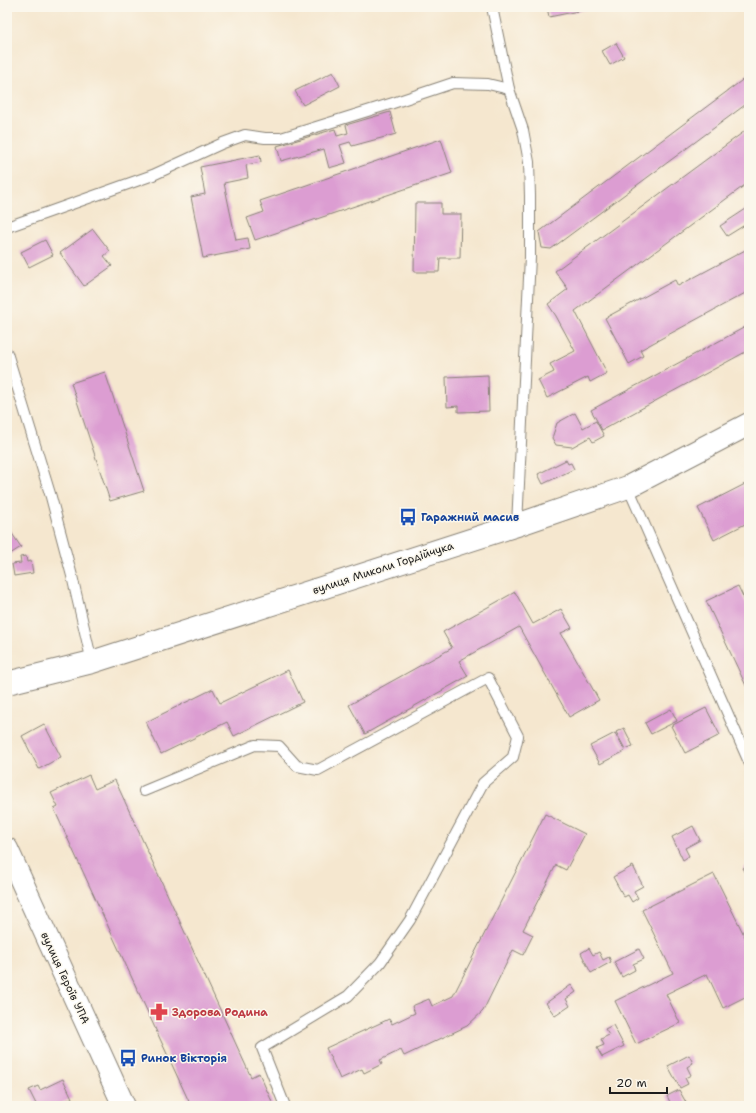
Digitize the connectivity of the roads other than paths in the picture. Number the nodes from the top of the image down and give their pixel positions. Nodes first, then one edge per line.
1 (492, 7) edge
2 (509, 89) junction
3 (7, 227) edge
4 (7, 353) edge
5 (749, 424) edge
6 (628, 487) junction
7 (517, 524) junction
8 (92, 662) junction
9 (7, 683) edge
10 (749, 762) edge
11 (144, 791) dead end
12 (7, 849) edge
13 (124, 1106) edge
14 (285, 1106) edge

1 - 2 lane
2 - 3 lane
2 - 7 lane
4 - 8 lane
5 - 6 street, вулиця Миколи Гордійчука
6 - 7 street, вулиця Миколи Гордійчука
6 - 10 lane
7 - 8 street, вулиця Миколи Гордійчука
8 - 9 street, вулиця Миколи Гордійчука
11 - 14 lane
12 - 13 street, вулиця Героїв УПА

